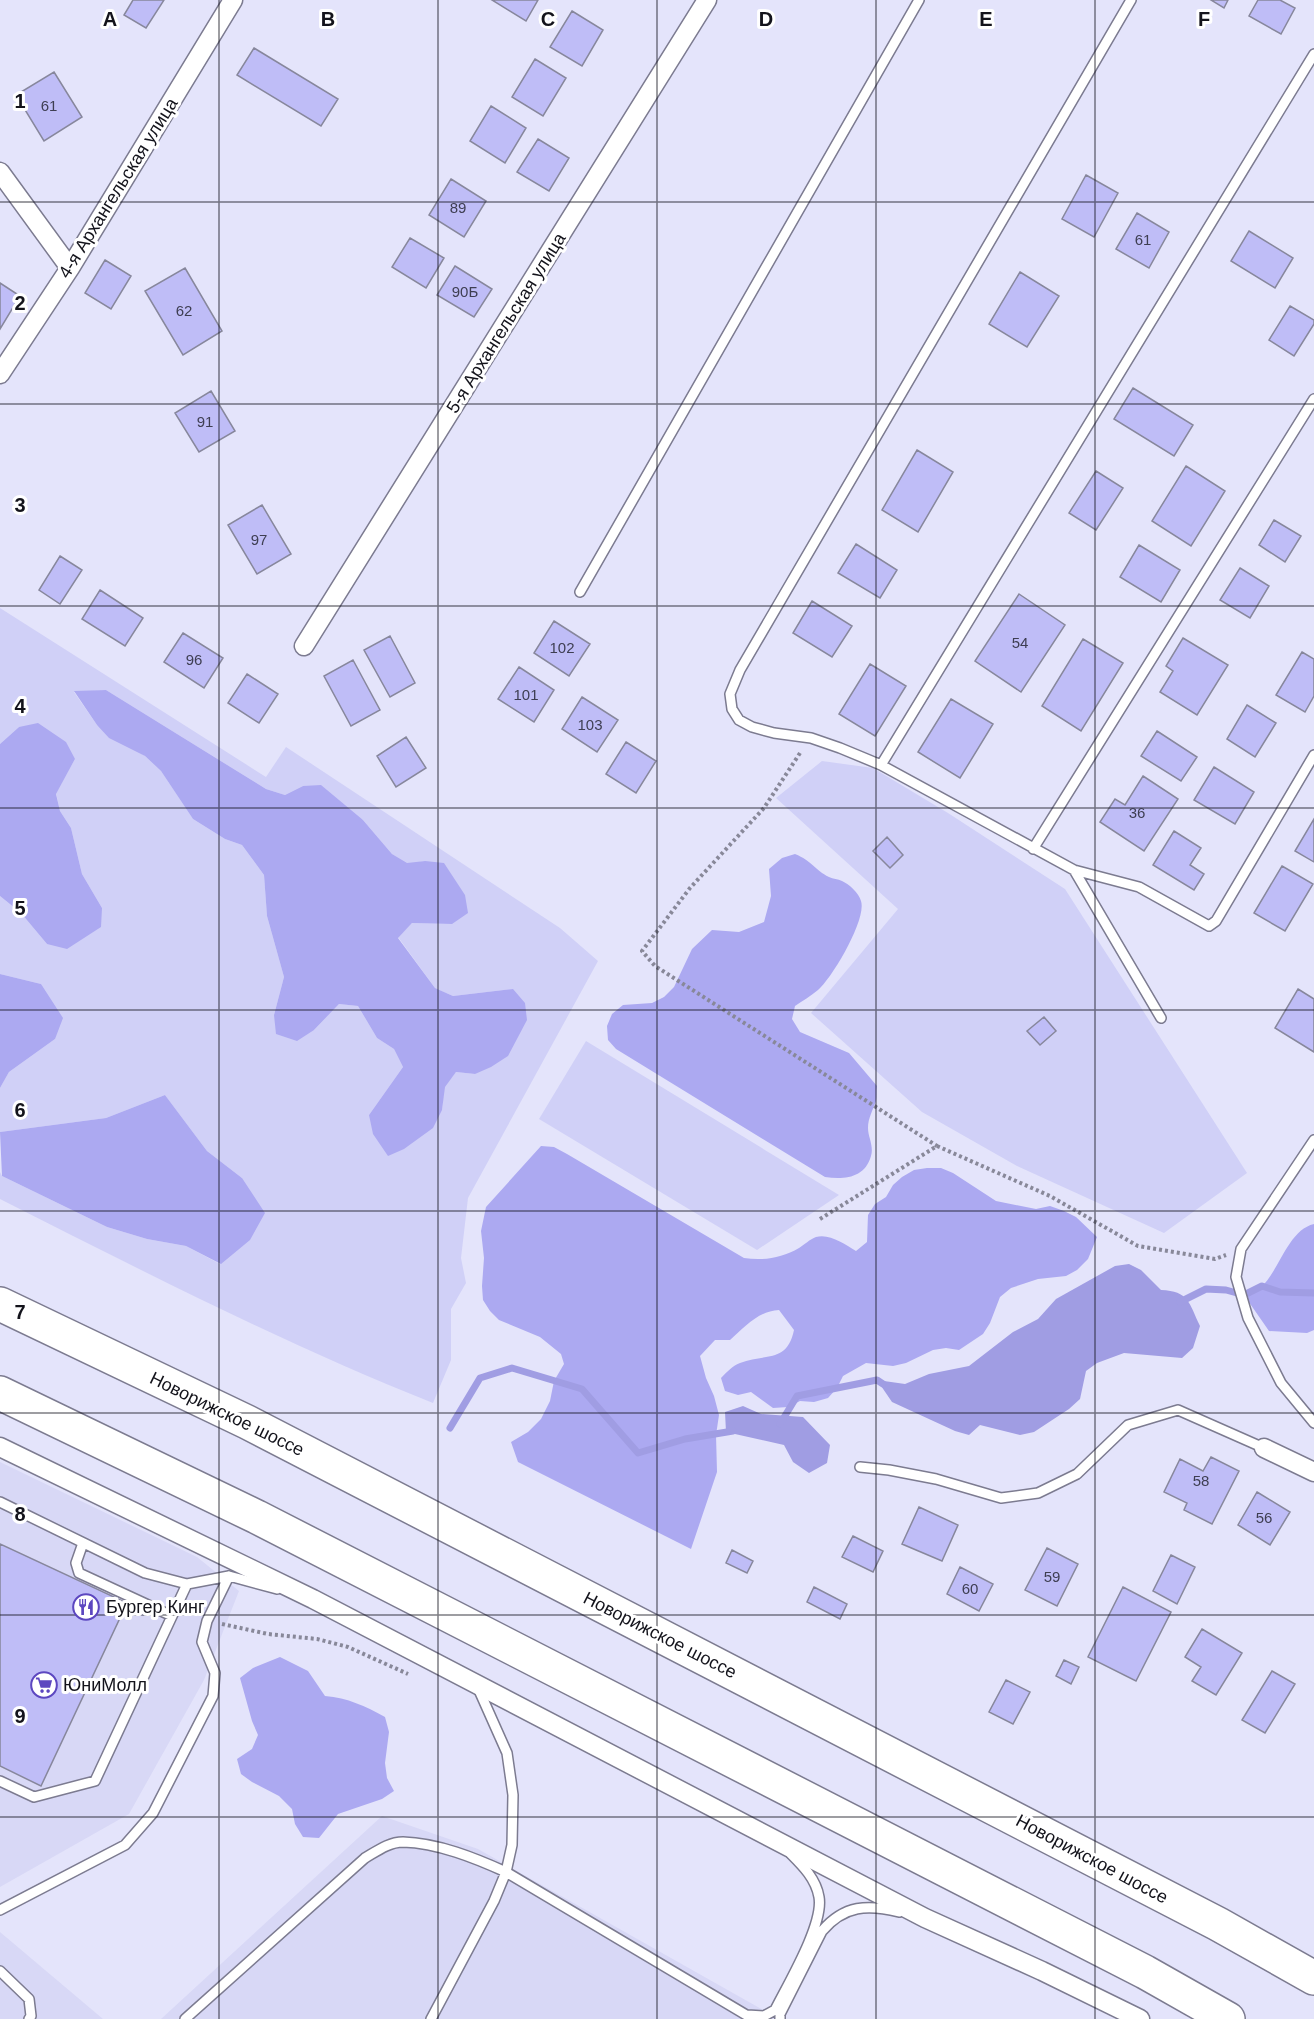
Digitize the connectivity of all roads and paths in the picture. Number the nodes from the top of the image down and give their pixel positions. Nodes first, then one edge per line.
1 (233, 0) edge
2 (707, 0) edge
3 (920, 0) edge
4 (1131, 0) edge
5 (1314, 54) edge
6 (0, 172) edge
7 (69, 268) junction
8 (0, 374) edge
9 (1314, 399) edge
10 (580, 592) dead end
11 (304, 646) dead end
12 (811, 738) junction
13 (1314, 755) edge
14 (881, 765) junction
15 (1033, 849) junction
16 (1074, 870) junction
17 (1161, 1018) dead end
18 (1314, 1140) edge
19 (938, 1146) junction
20 (820, 1219) dead end
21 (1241, 1249) junction
22 (0, 1304) edge
23 (0, 1393) edge
24 (1314, 1423) edge
25 (0, 1447) edge
26 (1264, 1448) joint
27 (860, 1467) dead end
28 (1314, 1472) edge
29 (0, 1502) edge
30 (83, 1543) junction
31 (229, 1576) junction
32 (187, 1584) junction
33 (313, 1599) junction
34 (172, 1617) junction
35 (207, 1621) junction
36 (408, 1675) dead end
37 (476, 1683) junction
38 (0, 1781) edge
39 (782, 1843) junction
40 (506, 1872) junction
41 (0, 1910) edge
42 (924, 1918) junction
43 (0, 1971) edge
44 (1314, 1978) edge
45 (742, 2013) junction
46 (29, 2019) edge
47 (184, 2019) edge
48 (431, 2019) edge
49 (753, 2019) edge
50 (780, 2019) edge
51 (1140, 2019) edge
52 (1228, 2019) edge

1 - 7 street, 4-я Архангельская улица
2 - 11 street, 5-я Архангельская улица
3 - 10 lane
4 - 12 lane
5 - 14 lane
6 - 7 street
7 - 8 street, 4-я Архангельская улица
9 - 15 lane
12 - 14 lane
12 - 19 path
13 - 16 lane
14 - 15 lane
15 - 16 lane
16 - 17 lane
18 - 21 lane
19 - 20 path
19 - 21 path
21 - 24 lane
22 - 44 highway, Новорижское шоссе
23 - 52 highway
25 - 33 street
26 - 27 lane
26 - 28 street
29 - 30 lane
30 - 32 lane
30 - 34 lane
31 - 32 lane
31 - 33 lane
31 - 35 lane
32 - 34 lane
33 - 37 street
34 - 38 lane
35 - 36 path
35 - 41 lane
37 - 39 street
37 - 40 lane
39 - 42 street
39 - 45 lane
40 - 45 lane
40 - 47 lane
40 - 48 lane
42 - 50 lane
42 - 51 street
43 - 46 lane
45 - 49 lane

